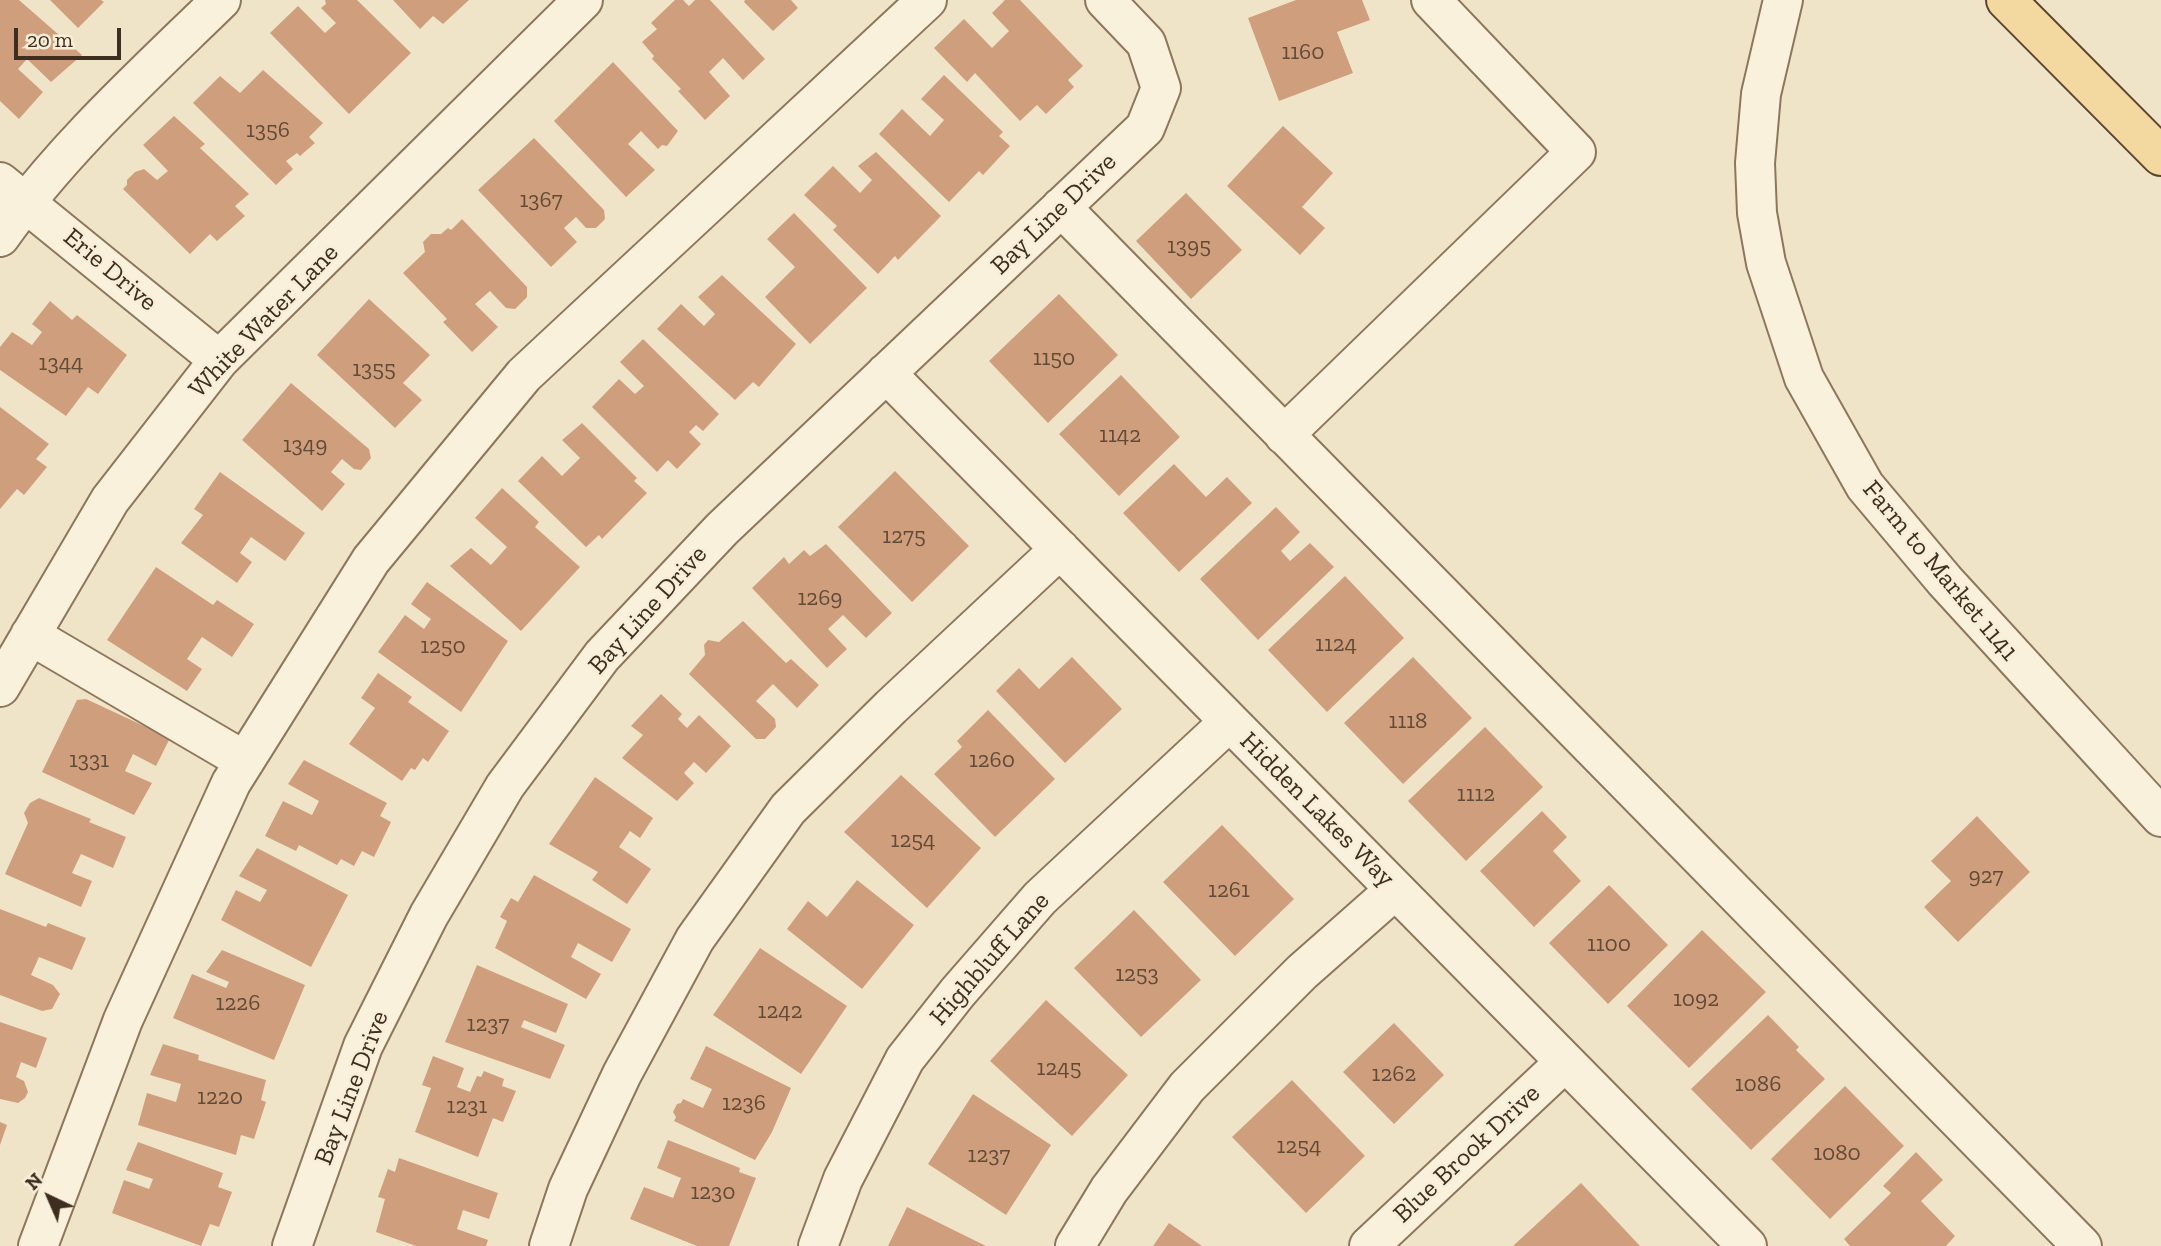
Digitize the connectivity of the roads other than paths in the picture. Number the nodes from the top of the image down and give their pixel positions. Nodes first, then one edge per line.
1 (221, 0) edge
2 (583, 0) edge
3 (927, 0) edge
4 (1105, 0) edge
5 (1431, 0) edge
6 (1783, 0) edge
7 (2007, 0) edge
8 (2161, 156) edge
9 (13, 191) edge
10 (1061, 208) junction
11 (0, 237) edge
12 (219, 360) junction
13 (886, 373) junction
14 (1284, 435) junction
15 (1060, 549) junction
16 (30, 635) junction
17 (0, 687) edge
18 (1230, 722) junction
19 (245, 761) junction
20 (2161, 817) edge
21 (1395, 890) junction
22 (1565, 1062) junction
23 (1386, 1241) edge
24 (38, 1246) edge
25 (292, 1246) edge
26 (549, 1246) edge
27 (818, 1246) edge
28 (1075, 1246) edge
29 (1747, 1246) edge
30 (2082, 1246) edge

1 - 9 street
2 - 12 street, White Water Lane
3 - 19 street
4 - 10 street, Bay Line Drive
5 - 14 street
6 - 20 street, Farm to Market 1141
7 - 8 main road
9 - 11 street
9 - 12 street, Erie Drive
10 - 13 street, Bay Line Drive
10 - 14 street
12 - 16 street, White Water Lane
13 - 15 street, Hidden Lakes Way
13 - 25 street, Bay Line Drive
14 - 30 street
15 - 18 street, Hidden Lakes Way
15 - 26 street
16 - 17 street, White Water Lane
16 - 19 street
18 - 21 street, Hidden Lakes Way
18 - 27 street, Highbluff Lane
19 - 24 street
21 - 22 street, Hidden Lakes Way
21 - 28 street
22 - 23 street, Blue Brook Drive
22 - 29 street, Hidden Lakes Way

